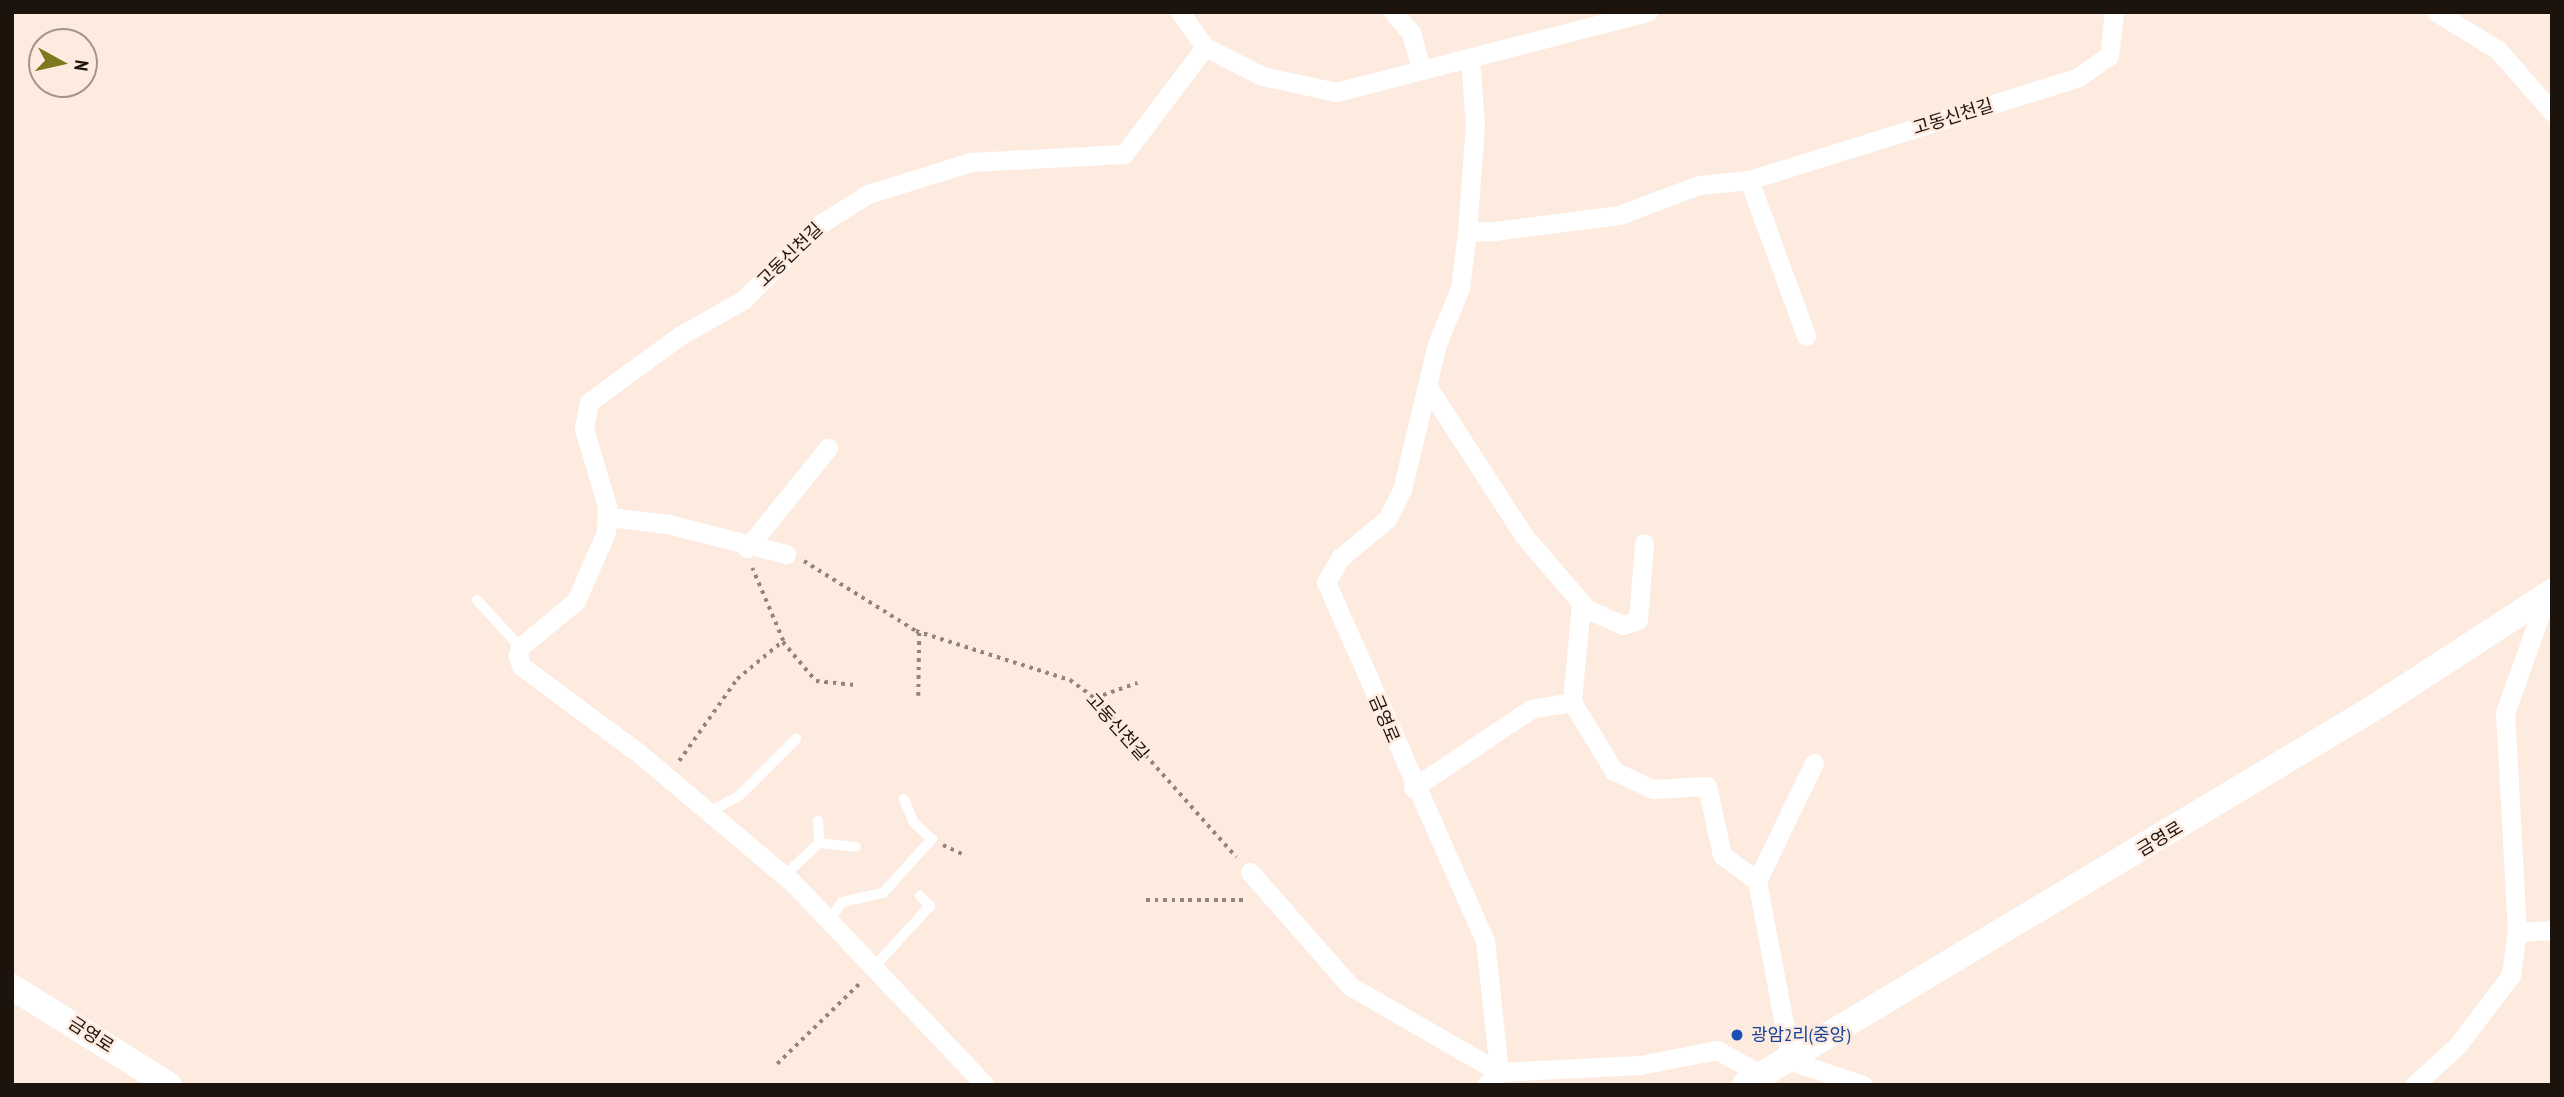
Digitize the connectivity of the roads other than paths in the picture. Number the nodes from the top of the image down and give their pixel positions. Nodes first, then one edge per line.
1 (1180, 12) edge
2 (1393, 12) edge
3 (1648, 12) edge
4 (2114, 12) edge
5 (2436, 12) edge
6 (1205, 47) junction
7 (1470, 58) junction
8 (1420, 68) junction
9 (2552, 112) edge
10 (1749, 180) junction
11 (1467, 232) junction
12 (1806, 336) dead end
13 (1429, 389) junction
14 (828, 448) dead end
15 (609, 517) junction
16 (1644, 543) dead end
17 (747, 548) junction
18 (786, 554) road end
19 (2549, 593) edge
20 (477, 600) dead end
21 (1581, 603) junction
22 (520, 647) junction
23 (1572, 702) junction
24 (796, 739) dead end
25 (1814, 763) dead end
26 (1413, 788) junction
27 (904, 799) dead end
28 (706, 813) junction
29 (818, 821) dead end
30 (818, 843) junction
31 (856, 847) dead end
32 (1250, 872) road end
33 (784, 876) junction
34 (1757, 881) junction
35 (920, 896) dead end
36 (829, 921) junction
37 (2552, 930) edge
38 (2517, 932) junction
39 (873, 969) junction
40 (12, 987) edge
41 (1791, 1061) junction
42 (1493, 1078) edge
43 (1754, 1080) edge
44 (169, 1085) edge
45 (985, 1085) edge
46 (1863, 1085) edge
47 (2414, 1085) edge

1 - 6 street
2 - 8 street
3 - 7 street
4 - 10 street, 고동신천길
5 - 9 street
6 - 8 street
6 - 15 street, 고동신천길
7 - 8 street
7 - 11 street
10 - 11 street, 고동신천길
10 - 12 street
11 - 13 street
13 - 21 street
13 - 26 street, 금영로
14 - 17 street
15 - 17 street
15 - 22 street
16 - 21 street
17 - 18 street
19 - 38 street
19 - 41 street, 금영로
20 - 22 lane
21 - 23 street
22 - 28 street
23 - 26 street
23 - 34 street
24 - 28 lane
25 - 34 street
26 - 42 street, 금영로
27 - 36 lane
28 - 33 street
29 - 30 lane
30 - 31 lane
30 - 33 lane
32 - 42 street
33 - 36 street
34 - 41 street
35 - 39 lane
36 - 39 street
37 - 38 street
38 - 47 street
39 - 45 street
40 - 44 street, 금영로
41 - 43 street, 금영로
41 - 46 street
42 - 43 street, 금영로

